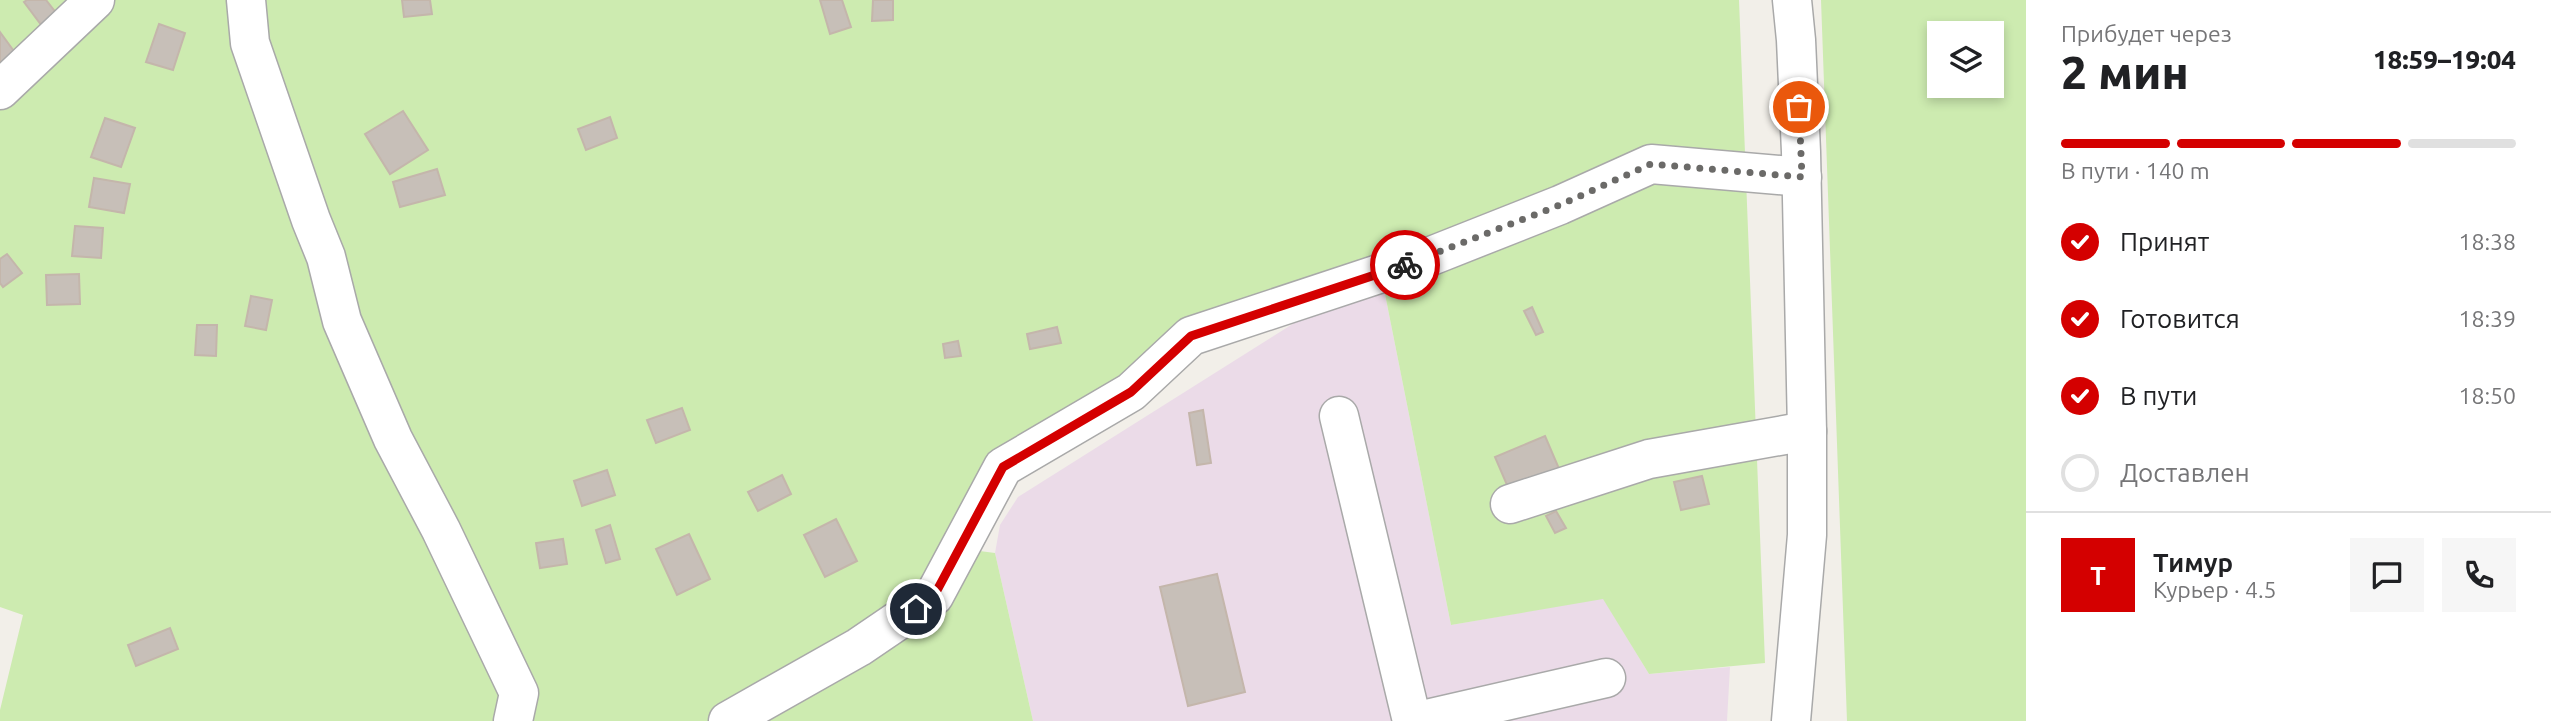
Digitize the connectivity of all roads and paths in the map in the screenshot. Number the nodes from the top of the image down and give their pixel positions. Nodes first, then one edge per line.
1 (95, 0) edge
2 (246, 0) edge
3 (1791, 0) edge
4 (0, 90) edge
5 (1802, 177) junction
6 (1339, 416) dead end
7 (1807, 431) junction
8 (1510, 504) dead end
9 (1606, 678) dead end
10 (513, 721) edge
11 (728, 721) edge
12 (1412, 721) edge
13 (1418, 721) edge
14 (1791, 721) edge

1 - 4 street
2 - 10 street
3 - 5 street
5 - 7 street
5 - 11 street
6 - 12 street
7 - 8 street
7 - 14 street
9 - 13 street

